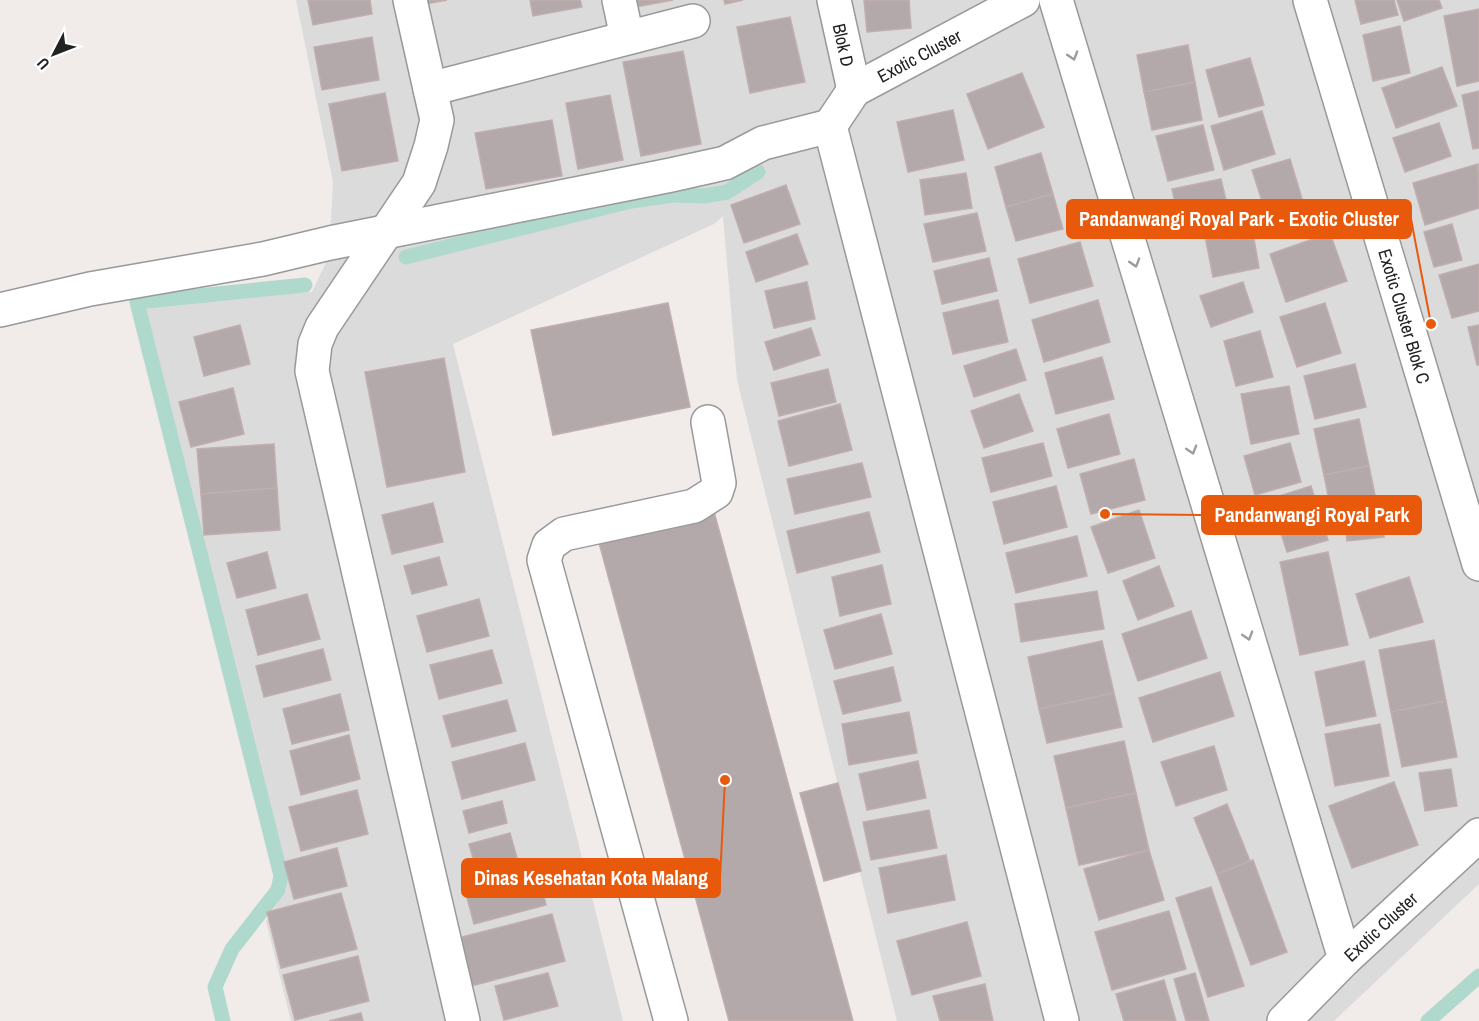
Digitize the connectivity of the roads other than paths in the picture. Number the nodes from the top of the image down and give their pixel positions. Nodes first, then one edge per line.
1 (410, 0) edge
2 (619, 0) edge
3 (834, 0) edge
4 (1023, 0) edge
5 (1056, 0) edge
6 (1310, 0) edge
7 (693, 21) dead end
8 (627, 37) junction
9 (430, 89) junction
10 (854, 90) junction
11 (830, 126) junction
12 (386, 232) junction
13 (0, 310) edge
14 (708, 422) dead end
15 (1479, 564) edge
16 (1479, 835) edge
17 (1345, 959) junction
18 (463, 1021) edge
19 (671, 1021) edge
20 (1062, 1021) edge
21 (1284, 1021) edge

1 - 9 street
2 - 8 street
3 - 10 street, Blok D
4 - 10 street, Exotic Cluster
5 -> 17 street
6 - 15 street, Exotic Cluster Blok C
7 - 8 street
8 - 9 street
9 - 12 street
10 - 11 street, Exotic Cluster
11 - 12 street
11 - 20 street
12 - 13 street
12 - 18 street
14 - 19 street
16 - 17 street, Exotic Cluster
17 - 21 street, Exotic Cluster

